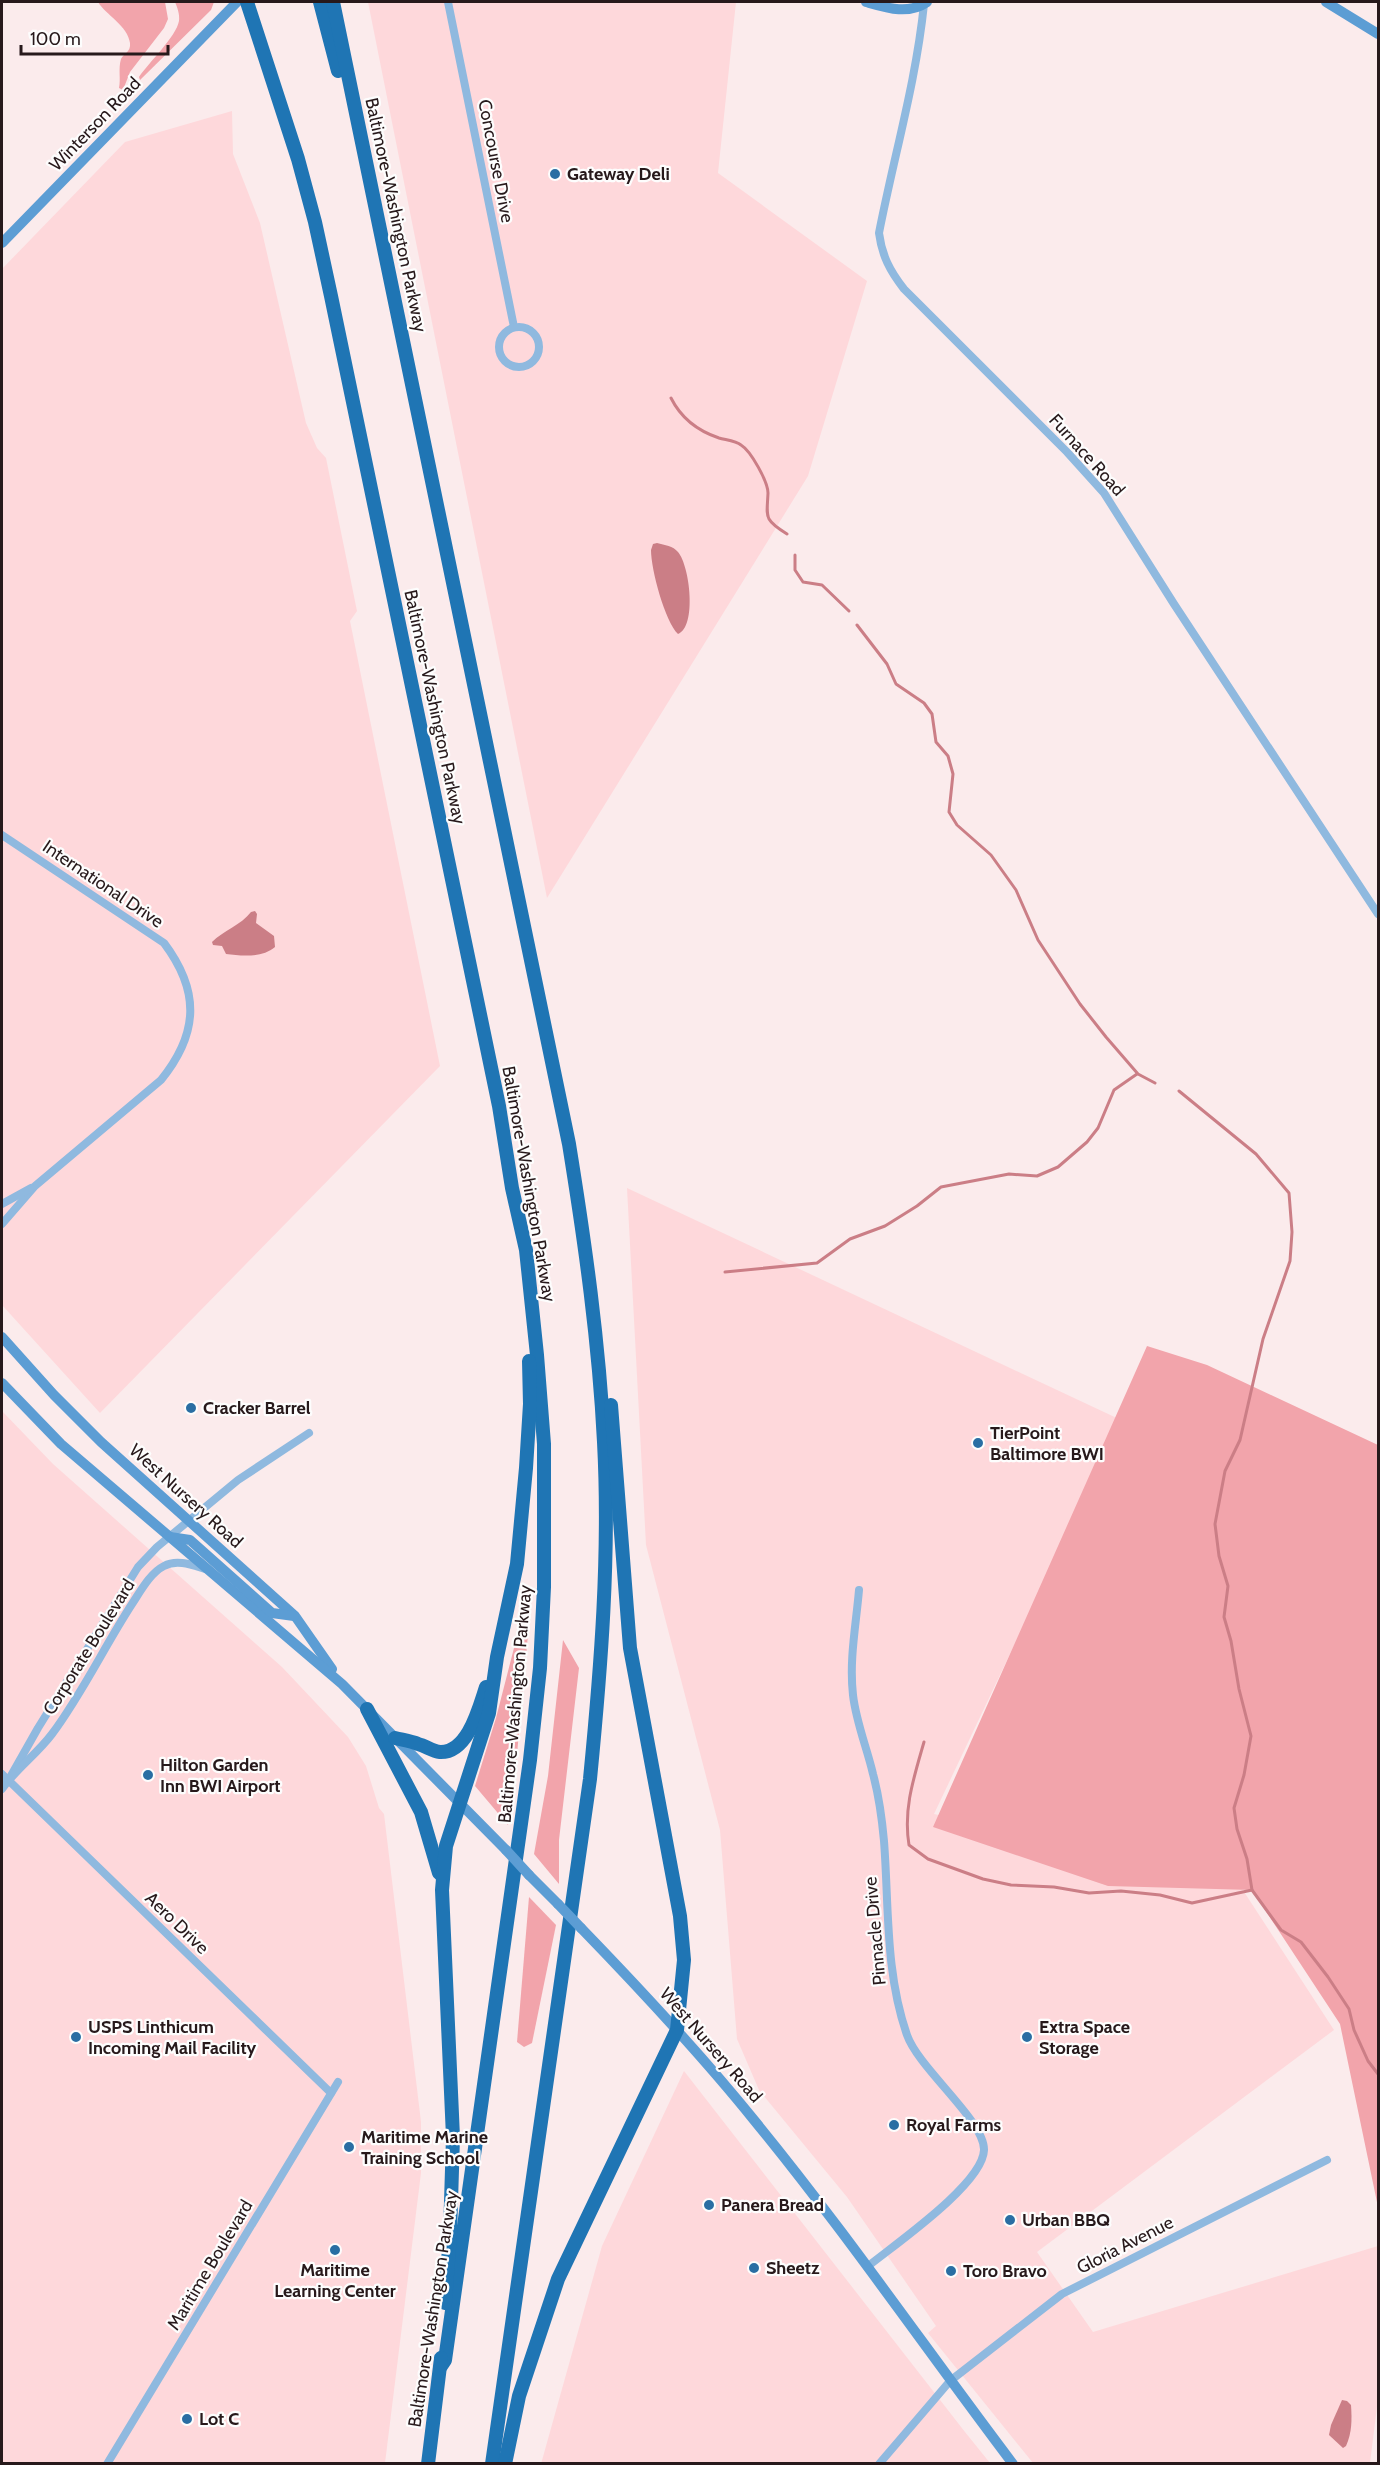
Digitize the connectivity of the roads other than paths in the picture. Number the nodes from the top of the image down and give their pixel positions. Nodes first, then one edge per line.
1 (237, 2) edge
2 (244, 2) edge
3 (320, 2) edge
4 (333, 2) edge
5 (342, 2) edge
6 (448, 2) edge
7 (866, 2) edge
8 (1326, 2) edge
9 (925, 3) edge
10 (1378, 34) edge
11 (381, 228) junction
12 (2, 243) edge
13 (514, 327) junction
14 (420, 420) junction
15 (2, 834) edge
16 (1378, 914) edge
17 (35, 1186) junction
18 (512, 1188) junction
19 (2, 1204) edge
20 (2, 1224) edge
21 (589, 1270) junction
22 (2, 1337) edge
23 (2, 1383) edge
24 (309, 1433) dead end
25 (190, 1521) junction
26 (170, 1537) junction
27 (211, 1571) junction
28 (859, 1590) dead end
29 (295, 1616) junction
30 (497, 1657) junction
31 (342, 1684) junction
32 (367, 1709) junction
33 (395, 1738) junction
34 (5, 1778) edge
35 (2, 1789) edge
36 (460, 1803) junction
37 (442, 1890) junction
38 (677, 2030) junction
39 (338, 2082) dead end
40 (331, 2093) junction
41 (1328, 2160) dead end
42 (867, 2267) junction
43 (441, 2366) junction
44 (950, 2381) junction
45 (107, 2463) edge
46 (429, 2463) edge
47 (492, 2463) edge
48 (505, 2463) edge
49 (879, 2463) edge
50 (1013, 2463) edge

1 - 12 main road, Winterson Road
2 - 18 highway, Baltimore-Washington Parkway
3 - 14 highway
4 - 11 highway, Baltimore-Washington Parkway
5 - 11 highway
6 - 13 street, Concourse Drive
7 - 9 main road
8 - 10 main road
9 - 16 street, Furnace Road
11 - 14 highway, Baltimore-Washington Parkway
13 - 13 street
14 - 21 highway, Baltimore-Washington Parkway
15 - 17 street, International Drive
17 - 19 street, International Drive
17 - 20 street, International Drive
18 - 30 highway
18 - 43 highway, Baltimore-Washington Parkway
21 - 38 highway
21 - 47 highway, Baltimore-Washington Parkway
22 - 25 main road, West Nursery Road
23 - 26 main road, West Nursery Road
24 - 25 street, Corporate Boulevard
25 - 26 street, Corporate Boulevard
25 - 29 main road, West Nursery Road
26 - 27 main road, West Nursery Road
26 - 29 main road
26 - 34 street, Corporate Boulevard
27 - 31 main road, West Nursery Road
27 - 34 street, Corporate Boulevard
28 - 42 street, Pinnacle Drive
29 - 31 main road, West Nursery Road
30 - 33 highway
30 - 36 highway
31 - 32 main road, West Nursery Road
32 - 33 main road, West Nursery Road
32 - 37 highway
33 - 36 main road, West Nursery Road
34 - 35 street, Corporate Boulevard
34 - 40 street, Aero Drive
36 - 37 highway
36 - 38 main road, West Nursery Road, bridge
37 - 43 highway
38 - 42 main road, West Nursery Road
38 - 48 highway
39 - 40 street, Maritime Boulevard
40 - 45 street, Maritime Boulevard
41 - 44 street, Gloria Avenue
42 - 44 main road, West Nursery Road
43 - 46 highway, Baltimore-Washington Parkway
44 - 49 street, Gloria Avenue
44 - 50 main road, West Nursery Road

